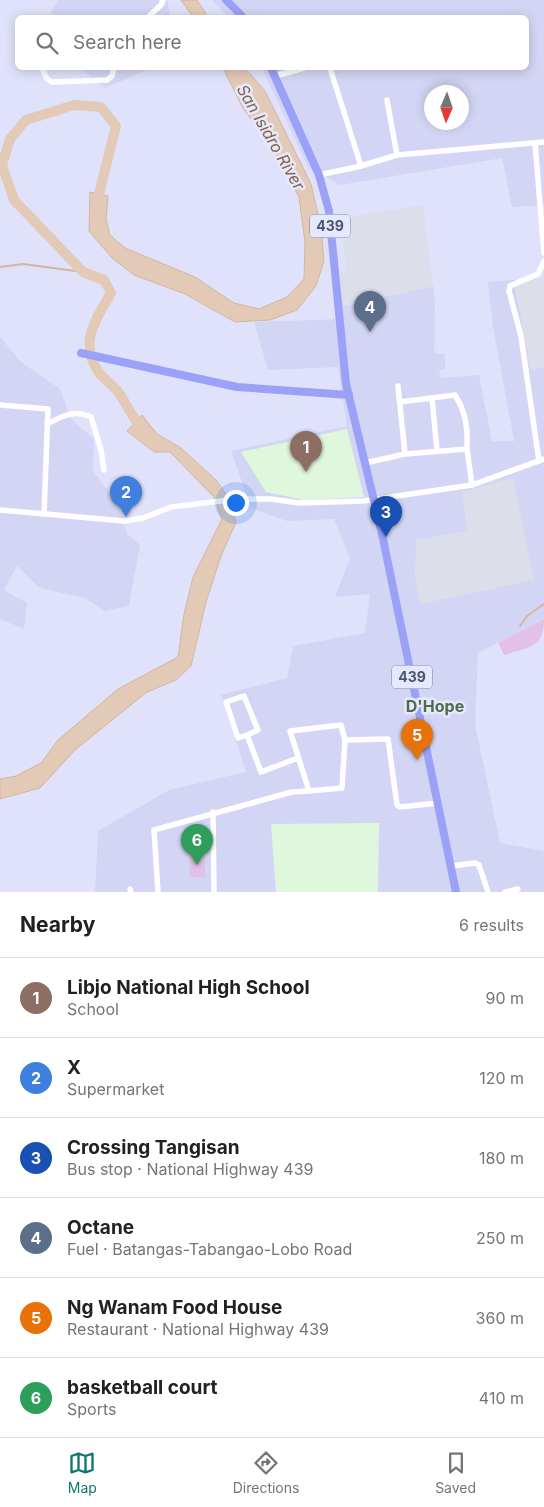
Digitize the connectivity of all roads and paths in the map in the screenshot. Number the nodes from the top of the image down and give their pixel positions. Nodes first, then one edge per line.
1 (163, 0) edge
2 (231, 2) edge
3 (150, 15) edge
4 (242, 15) edge
5 (43, 70) edge
6 (114, 70) edge
7 (272, 70) edge
8 (297, 70) edge
9 (331, 70) edge
10 (275, 76) junction
11 (387, 100) dead end
12 (544, 142) edge
13 (535, 143) junction
14 (397, 155) junction
15 (362, 166) junction
16 (319, 175) junction
17 (544, 253) edge
18 (544, 261) edge
19 (81, 353) dead end
20 (398, 386) dead end
21 (349, 395) junction
22 (432, 398) junction
23 (400, 402) junction
24 (0, 405) edge
25 (47, 424) junction
26 (467, 449) junction
27 (438, 451) junction
28 (405, 454) junction
29 (541, 460) edge
30 (364, 463) junction
31 (104, 470) dead end
32 (472, 485) junction
33 (374, 499) junction
34 (0, 510) edge
35 (44, 514) junction
36 (247, 735) junction
37 (345, 740) junction
38 (298, 758) junction
39 (309, 791) junction
40 (438, 803) junction
41 (213, 812) junction
42 (452, 866) junction
43 (518, 889) dead end
44 (158, 892) edge
45 (214, 892) edge
46 (456, 892) edge
47 (488, 892) edge
48 (505, 892) edge

1 - 3 street
2 - 4 main road
5 - 6 street
7 - 10 main road, 439
8 - 10 street
9 - 15 street
10 - 16 main road, 439
11 - 14 street
12 - 13 street
13 - 14 street
13 - 17 street
14 - 15 street
15 - 16 street
16 - 21 main road, 439
18 - 29 street
19 - 21 main road
20 - 23 street
21 - 30 main road, 439
22 - 23 street
22 - 26 street
22 - 27 street
23 - 28 street
24 - 25 street
25 - 31 street
25 - 35 street
26 - 27 street
26 - 32 street
27 - 28 street
28 - 30 street
29 - 32 street
30 - 33 main road, 439
32 - 33 street
33 - 35 street
33 - 40 main road, 439
34 - 35 street
36 - 36 street
36 - 38 street
37 - 38 street
37 - 39 street
37 - 40 street
38 - 39 street
39 - 41 street
40 - 42 main road, 439
41 - 44 street
41 - 45 street
42 - 46 main road, 439
42 - 47 street
43 - 48 street

